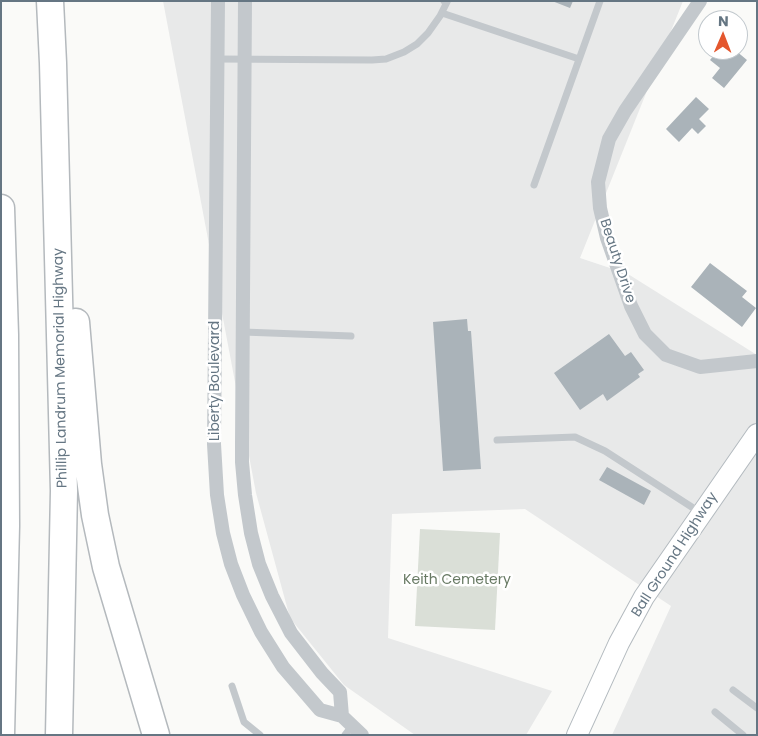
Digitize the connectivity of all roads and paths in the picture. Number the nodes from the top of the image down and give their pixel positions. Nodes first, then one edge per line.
1 (50, 1) edge
2 (218, 1) edge
3 (245, 1) edge
4 (444, 1) edge
5 (600, 1) edge
6 (700, 1) edge
7 (442, 12) junction
8 (217, 59) junction
9 (579, 59) junction
10 (245, 60) junction
11 (53, 63) junction
12 (534, 185) dead end
13 (1, 208) edge
14 (243, 332) junction
15 (351, 336) dead end
16 (753, 358) edge
17 (757, 434) edge
18 (497, 440) dead end
19 (701, 514) junction
20 (6, 526) junction
21 (1, 563) edge
22 (232, 686) dead end
23 (733, 690) dead end
24 (757, 708) edge
25 (715, 712) dead end
26 (350, 728) edge
27 (582, 730) edge
28 (1, 735) edge
29 (59, 735) edge
30 (156, 735) edge
31 (260, 735) edge
32 (744, 735) edge

1 - 11 highway, Phillip Landrum Memorial Highway
2 - 8 street, Liberty Boulevard
3 - 10 street, Liberty Boulevard
4 - 7 lane
5 - 9 lane
6 - 16 street, Beauty Drive
7 - 9 lane
7 - 10 lane
8 - 10 lane
8 - 26 street, Liberty Boulevard
9 - 12 lane
10 - 14 street, Liberty Boulevard
11 - 29 highway, Phillip Landrum Memorial Highway
11 - 30 highway
13 - 20 highway
14 - 15 lane
14 - 26 street, Liberty Boulevard
17 - 19 main road, Ball Ground Highway
18 - 19 lane
19 - 27 main road, Ball Ground Highway
20 - 21 highway
20 - 28 highway
22 - 31 lane
23 - 24 lane
25 - 32 lane

